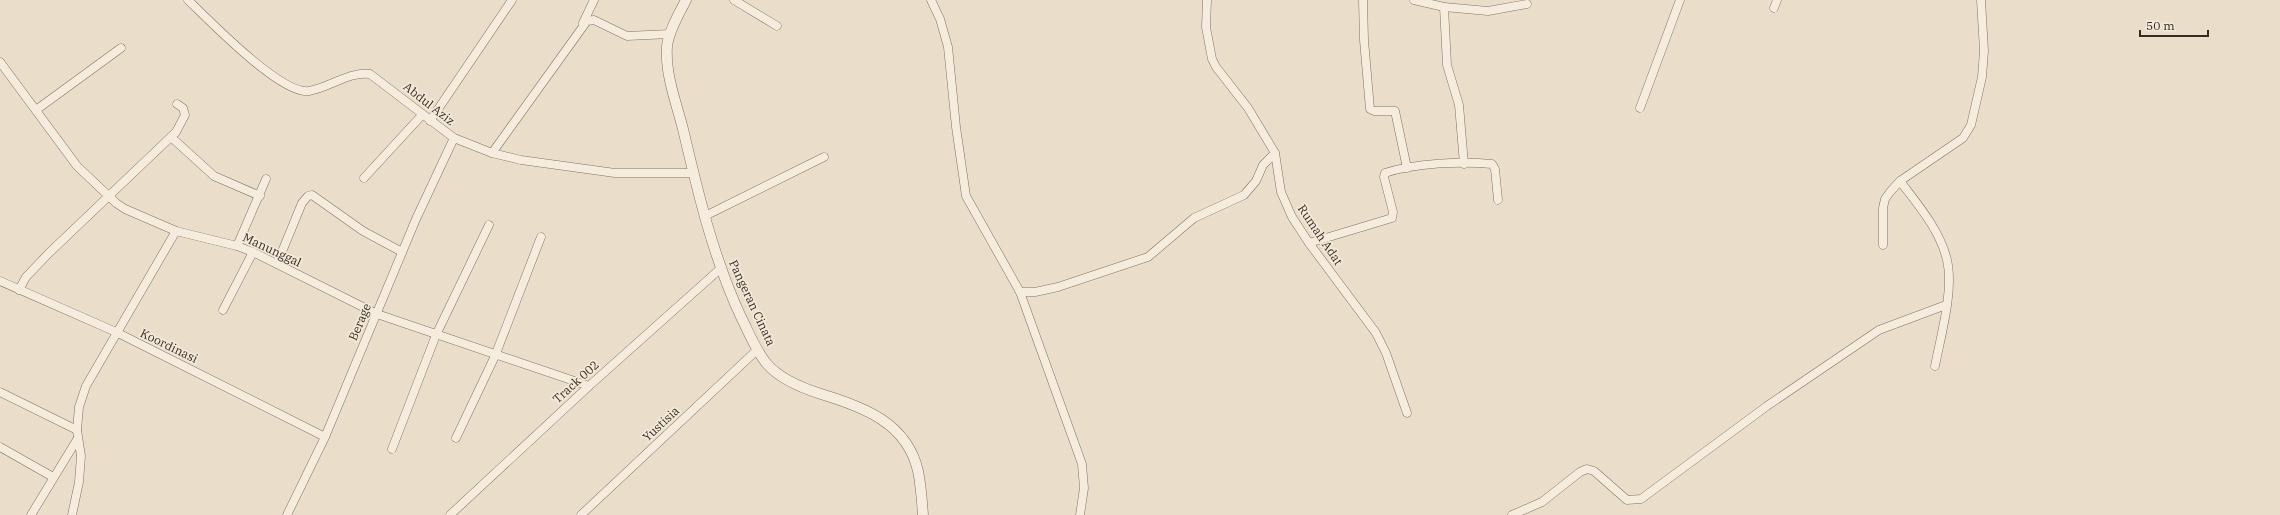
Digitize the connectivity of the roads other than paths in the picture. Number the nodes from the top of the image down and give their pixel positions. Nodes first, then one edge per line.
1 (188, 0) edge
2 (512, 0) edge
3 (594, 0) edge
4 (686, 0) edge
5 (734, 0) edge
6 (931, 0) edge
7 (1207, 0) edge
8 (1364, 0) edge
9 (1414, 0) edge
10 (1680, 0) edge
11 (1777, 0) edge
12 (1981, 0) edge
13 (1527, 4) dead end
14 (1444, 7) junction
15 (1774, 8) dead end
16 (583, 25) junction
17 (777, 26) dead end
18 (670, 34) junction
19 (121, 48) dead end
20 (0, 62) edge
21 (177, 104) dead end
22 (1640, 108) dead end
23 (36, 110) junction
24 (422, 115) junction
25 (430, 121) junction
26 (171, 137) junction
27 (454, 138) junction
28 (1275, 152) junction
29 (492, 153) junction
30 (824, 157) dead end
31 (1464, 164) junction
32 (1407, 168) junction
33 (693, 173) junction
34 (364, 178) dead end
35 (266, 179) dead end
36 (1900, 181) junction
37 (260, 196) junction
38 (109, 197) junction
39 (1498, 200) dead end
40 (705, 216) junction
41 (489, 225) dead end
42 (176, 231) junction
43 (542, 237) dead end
44 (1309, 243) junction
45 (1883, 245) dead end
46 (237, 246) junction
47 (253, 252) junction
48 (402, 252) junction
49 (277, 264) junction
50 (720, 270) junction
51 (0, 281) edge
52 (19, 290) junction
53 (1020, 292) junction
54 (1946, 305) junction
55 (223, 310) dead end
56 (377, 314) junction
57 (116, 332) junction
58 (436, 335) junction
59 (757, 350) junction
60 (495, 356) junction
61 (1935, 366) dead end
62 (589, 386) junction
63 (0, 392) edge
64 (1407, 413) dead end
65 (78, 434) junction
66 (326, 437) junction
67 (456, 438) dead end
68 (0, 447) edge
69 (392, 449) dead end
70 (53, 477) junction
71 (31, 515) edge
72 (72, 515) edge
73 (287, 515) edge
74 (450, 515) edge
75 (581, 515) edge
76 (923, 515) edge
77 (1080, 515) edge
78 (1512, 515) edge

1 - 24 street, Abdul Aziz
2 - 25 street
3 - 16 street
4 - 18 street, Pangeran Cinata
5 - 17 street
6 - 53 street
7 - 28 street, Rumah Adat
8 - 32 street
9 - 14 street
10 - 22 street
11 - 15 street
12 - 36 street
13 - 14 street
14 - 31 street
16 - 18 street
16 - 29 street
18 - 33 street, Pangeran Cinata
19 - 23 street
20 - 23 street, Manunggal
21 - 26 street
23 - 38 street, Manunggal
24 - 25 street, Abdul Aziz
24 - 34 street
25 - 27 street, Abdul Aziz
26 - 37 street
26 - 38 street
27 - 29 street, Abdul Aziz
27 - 48 street, Berage
28 - 44 street, Rumah Adat
28 - 53 street
29 - 33 street, Abdul Aziz
30 - 40 street
31 - 32 street
31 - 39 street
32 - 44 street
33 - 40 street, Pangeran Cinata
35 - 37 street
36 - 45 street
36 - 54 street
37 - 46 street
38 - 42 street, Manunggal
38 - 52 street
40 - 50 street, Pangeran Cinata
41 - 58 street
42 - 46 street, Manunggal
42 - 57 street
43 - 60 street
44 - 64 street, Rumah Adat
46 - 47 street, Manunggal
47 - 49 street, Manunggal
47 - 55 street
48 - 49 street
48 - 56 street, Berage
49 - 56 street, Manunggal
50 - 59 street, Pangeran Cinata
50 - 62 street, Track 002
51 - 52 street, Koordinasi
52 - 57 street, Koordinasi
53 - 77 street
54 - 61 street
54 - 78 street
56 - 58 street, Manunggal
56 - 66 street, Berage
57 - 65 street
57 - 66 street, Koordinasi
58 - 60 street, Manunggal
58 - 69 street
59 - 75 street, Yustisia
59 - 76 street, Pangeran Cinata
60 - 62 street, Manunggal
60 - 67 street
62 - 74 street, Track 002
63 - 65 street
65 - 70 street
65 - 72 street
66 - 73 street, Berage
68 - 70 street
70 - 71 street

